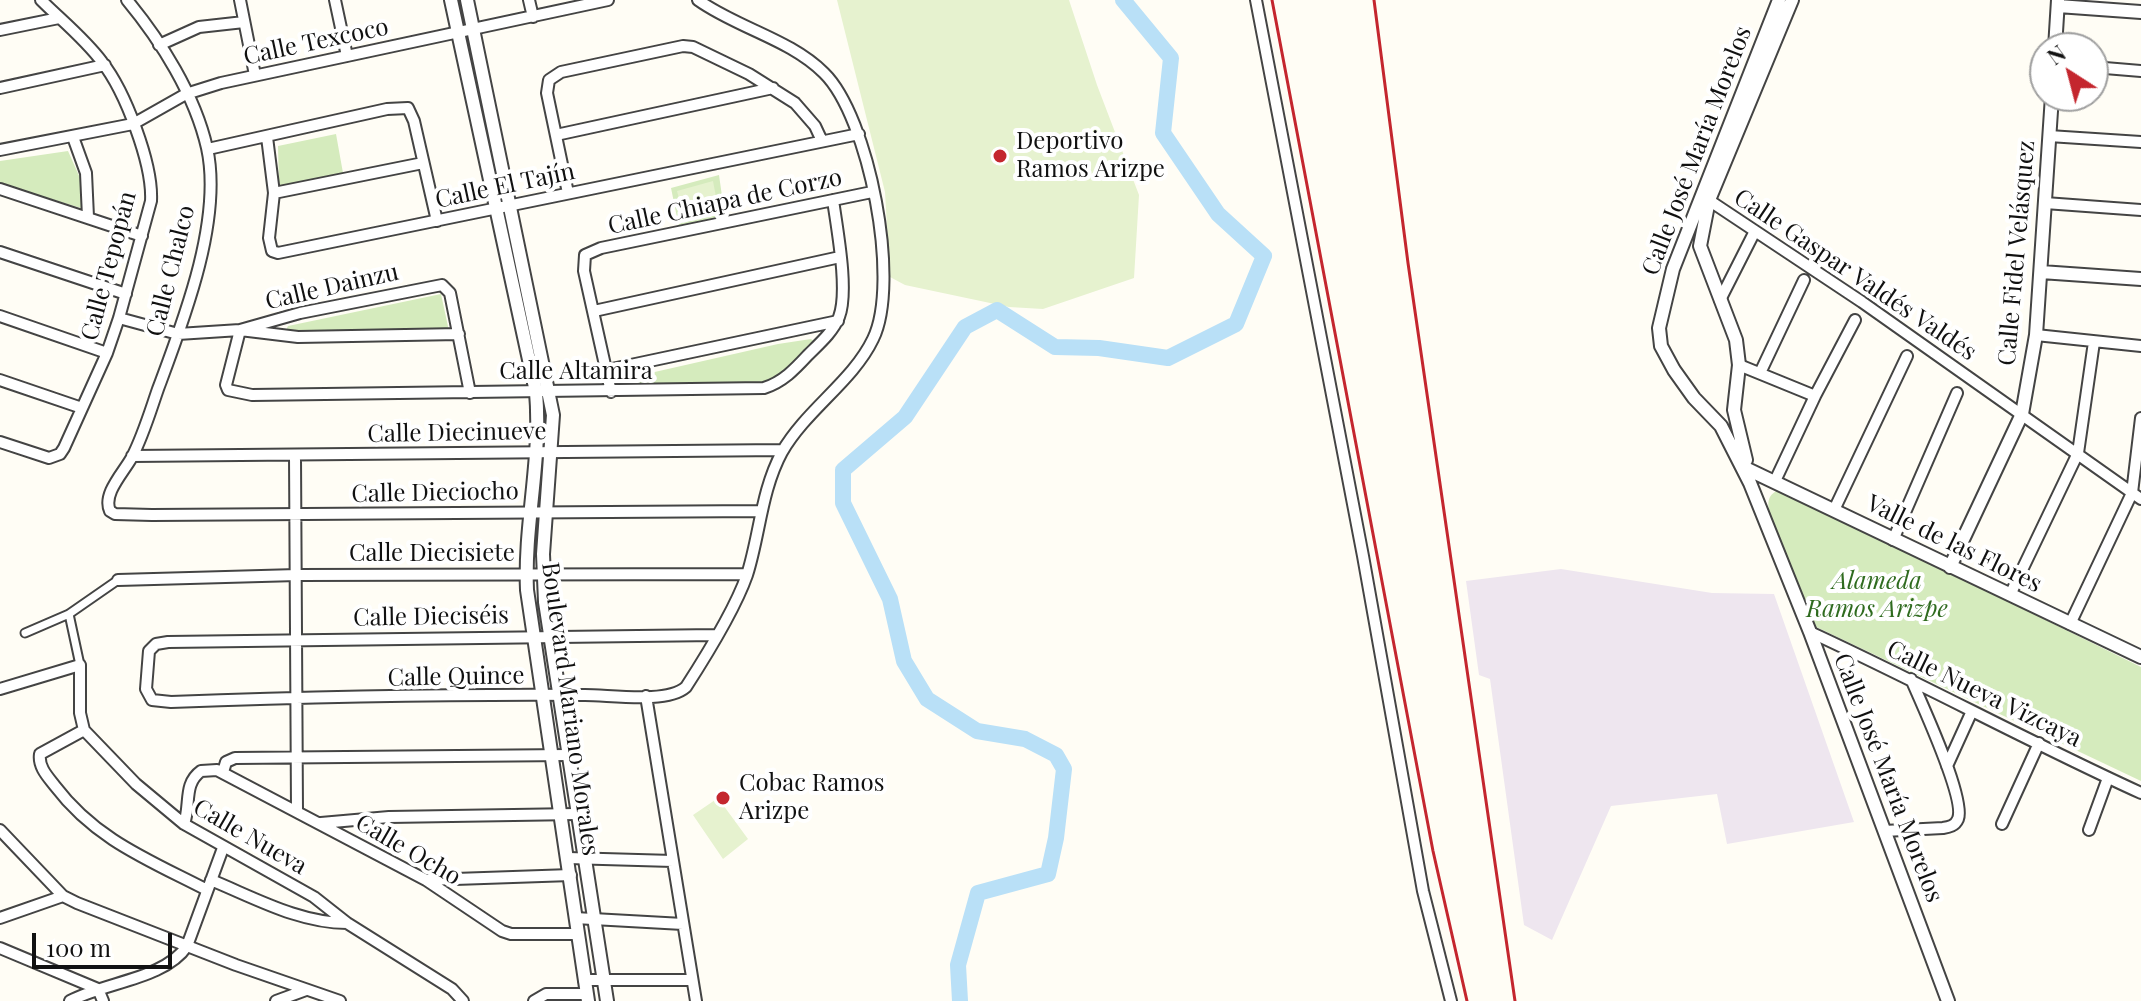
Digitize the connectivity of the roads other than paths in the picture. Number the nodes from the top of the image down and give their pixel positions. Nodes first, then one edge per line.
1 (41, 0) edge
2 (127, 0) edge
3 (240, 0) edge
4 (335, 0) edge
5 (451, 0) edge
6 (467, 0) edge
7 (529, 0) edge
8 (608, 0) edge
9 (698, 0) edge
10 (1256, 0) edge
11 (1779, 0) edge
12 (1792, 0) edge
13 (2058, 3) edge
14 (2141, 12) edge
15 (533, 17) junction
16 (59, 18) junction
17 (244, 22) junction
18 (473, 29) junction
19 (0, 30) edge
20 (2056, 32) edge
21 (458, 33) junction
22 (159, 45) junction
23 (347, 56) junction
24 (105, 65) junction
25 (2109, 68) edge
26 (2141, 71) edge
27 (255, 75) junction
28 (0, 88) edge
29 (773, 88) junction
30 (186, 94) junction
31 (2051, 112) edge
32 (133, 124) junction
33 (859, 134) junction
34 (556, 135) junction
35 (2049, 136) junction
36 (73, 137) junction
37 (267, 137) junction
38 (822, 141) junction
39 (2141, 142) edge
40 (208, 149) junction
41 (0, 150) edge
42 (423, 163) junction
43 (0, 189) edge
44 (872, 192) junction
45 (274, 193) junction
46 (568, 193) junction
47 (1705, 198) junction
48 (833, 200) junction
49 (2045, 203) junction
50 (508, 206) junction
51 (494, 209) junction
52 (2141, 210) edge
53 (88, 217) junction
54 (437, 221) junction
55 (1755, 231) junction
56 (142, 236) junction
57 (0, 252) edge
58 (840, 257) junction
59 (2041, 272) junction
60 (2141, 279) edge
61 (1804, 280) dead end
62 (126, 294) junction
63 (1720, 300) junction
64 (594, 311) junction
65 (0, 316) edge
66 (119, 318) junction
67 (1855, 320) dead end
68 (838, 321) junction
69 (240, 330) junction
70 (178, 334) junction
71 (459, 334) junction
72 (2036, 335) junction
73 (2094, 342) junction
74 (2141, 346) edge
75 (107, 353) junction
76 (1907, 356) dead end
77 (1739, 365) junction
78 (607, 370) junction
79 (1760, 373) junction
80 (0, 380) edge
81 (536, 392) junction
82 (550, 392) junction
83 (611, 392) junction
84 (470, 393) junction
85 (1957, 393) dead end
86 (1815, 396) junction
87 (82, 408) junction
88 (2022, 414) junction
89 (2141, 418) edge
90 (0, 442) edge
91 (783, 450) junction
92 (536, 452) junction
93 (552, 452) junction
94 (2078, 453) junction
95 (132, 456) junction
96 (295, 456) junction
97 (1747, 473) junction
98 (1775, 481) junction
99 (2136, 496) edge
100 (1834, 510) junction
101 (110, 511) joint
102 (761, 511) junction
103 (532, 512) junction
104 (547, 512) junction
105 (295, 514) junction
106 (1893, 540) junction
107 (1950, 567) junction
108 (526, 573) junction
109 (542, 574) junction
110 (747, 574) junction
111 (297, 575) junction
112 (118, 580) joint
113 (2010, 595) junction
114 (69, 614) junction
115 (2070, 624) junction
116 (1810, 632) junction
117 (25, 633) dead end
118 (716, 635) junction
119 (534, 636) junction
120 (550, 636) junction
121 (298, 639) junction
122 (2141, 657) edge
123 (80, 665) junction
124 (1911, 679) junction
125 (0, 689) edge
126 (544, 695) junction
127 (560, 695) junction
128 (646, 696) junction
129 (298, 700) junction
130 (159, 702) joint
131 (1972, 711) junction
132 (84, 730) junction
133 (2039, 743) junction
134 (553, 755) junction
135 (568, 755) junction
136 (297, 758) junction
137 (1947, 766) junction
138 (223, 772) junction
139 (2108, 778) junction
140 (2141, 793) edge
141 (297, 811) junction
142 (576, 814) junction
143 (560, 815) junction
144 (321, 823) junction
145 (184, 824) junction
146 (2002, 824) dead end
147 (2089, 830) dead end
148 (1884, 831) junction
149 (2, 835) edge
150 (223, 848) junction
151 (568, 858) junction
152 (584, 860) junction
153 (673, 861) junction
154 (571, 875) junction
155 (426, 880) junction
156 (209, 885) junction
157 (63, 896) junction
158 (0, 918) edge
159 (575, 918) junction
160 (596, 920) junction
161 (347, 923) junction
162 (683, 924) junction
163 (578, 934) junction
164 (187, 946) junction
165 (0, 948) edge
166 (584, 980) junction
167 (604, 980) junction
168 (692, 980) junction
169 (98, 989) junction
170 (306, 990) junction
171 (588, 998) edge
172 (70, 1001) edge
173 (103, 1001) edge
174 (276, 1001) edge
175 (340, 1001) edge
176 (463, 1001) edge
177 (534, 1001) edge
178 (607, 1001) edge
179 (696, 1001) edge
180 (1451, 1001) edge
181 (1948, 1001) edge

1 - 16 street, Calle Tepopán
2 - 22 street, Calle Chalco
3 - 17 street
4 - 23 street
5 - 21 street, Boulevard Mariano Morales
6 - 18 street, Boulevard Mariano Morales
7 - 15 street
8 - 15 street, Calle Texcoco
9 - 33 street, Calle Quince
10 - 180 street
11 - 47 street, Calle José María Morelos
12 - 47 street, Calle José María Morelos
13 - 14 street
13 - 20 street
15 - 18 street, Calle Texcoco
16 - 19 street
16 - 24 street, Calle Tepopán
17 - 22 street
17 - 27 street
18 - 21 street, Calle Texcoco
18 - 50 street, Boulevard Mariano Morales
21 - 23 street, Calle Texcoco
21 - 51 street, Boulevard Mariano Morales
22 - 30 street, Calle Chalco
23 - 27 street, Calle Texcoco
24 - 28 street
24 - 32 street, Calle Tepopán
25 - 26 street
27 - 30 street, Calle Texcoco
29 - 34 street
29 - 34 street
29 - 38 street
30 - 32 street, Calle Texcoco
30 - 40 street, Calle Chalco
31 - 35 street, Calle Fidel Velásquez
32 - 36 street, Calle Texcoco
32 - 56 street, Calle Tepopán
33 - 38 street, Calle El Tajín
33 - 44 street, Calle Quince
34 - 46 street
35 - 39 street
35 - 49 street, Calle Fidel Velásquez
36 - 41 street, Calle Texcoco
36 - 53 street
37 - 40 street
37 - 42 street
37 - 45 street, Calle El Tajín
38 - 46 street, Calle El Tajín
40 - 70 street, Calle Chalco
42 - 45 street
42 - 54 street
43 - 53 street
44 - 48 street, Calle Chiapa de Corzo
44 - 91 street, Calle Quince
45 - 54 street, Calle El Tajín
46 - 50 street, Calle El Tajín
47 - 55 street, Calle Gaspar Valdés Valdés
47 - 63 street, Calle José María Morelos
47 - 97 street, Calle José María Morelos
48 - 58 street
48 - 64 street, Calle Chiapa de Corzo
49 - 52 street
49 - 59 street, Calle Fidel Velásquez
50 - 51 street, Calle El Tajín
50 - 82 street, Boulevard Mariano Morales
51 - 54 street, Calle El Tajín
51 - 81 street, Boulevard Mariano Morales
53 - 56 street
55 - 63 street
55 - 88 street, Calle Gaspar Valdés Valdés
56 - 62 street, Calle Tepopán
57 - 62 street
58 - 64 street
58 - 68 street
59 - 60 street
59 - 72 street, Calle Fidel Velásquez
61 - 79 street
62 - 66 street, Calle Tepopán
63 - 77 street, Calle José María Morelos
64 - 78 street, Calle Chiapa de Corzo
65 - 75 street
66 - 70 street, Calle Dainzu
66 - 75 street, Calle Tepopán
67 - 86 street
68 - 78 street
68 - 83 street, Calle Altamira
69 - 70 street, Calle Dainzu
69 - 71 street
69 - 71 street, Calle Dainzu
69 - 84 street, Calle Altamira
70 - 95 street, Calle Chalco
71 - 84 street, Calle Dainzu
72 - 73 street
72 - 88 street, Calle Fidel Velásquez
73 - 74 street
73 - 94 street
75 - 87 street, Calle Tepopán
76 - 100 street
77 - 79 street
77 - 97 street, Calle José María Morelos
78 - 83 street, Calle Chiapa de Corzo
79 - 86 street
80 - 87 street
81 - 82 street, Calle Altamira
81 - 84 street, Calle Altamira
81 - 92 street, Boulevard Mariano Morales
82 - 83 street, Calle Altamira
82 - 93 street, Boulevard Mariano Morales
85 - 106 street
86 - 98 street
87 - 90 street, Calle Tepopán
88 - 94 street, Calle Gaspar Valdés Valdés
88 - 107 street, Calle Fidel Velásquez
89 - 99 street
91 - 93 street, Calle Diecinueve
91 - 102 street, Calle Quince
92 - 93 street, Calle Diecinueve
92 - 96 street, Calle Diecinueve
92 - 103 street, Boulevard Mariano Morales
93 - 104 street, Boulevard Mariano Morales
94 - 99 street, Calle Gaspar Valdés Valdés
94 - 113 street
95 - 96 street, Calle Diecinueve
95 - 101 street, Calle Chalco
96 - 105 street
97 - 98 street, Valle de las Flores
97 - 116 street, Calle José María Morelos
98 - 100 street, Valle de las Flores
99 - 115 street
100 - 106 street, Valle de las Flores
101 - 105 street, Calle Dieciocho
102 - 104 street, Calle Dieciocho
102 - 110 street, Calle Quince
103 - 104 street, Calle Dieciocho
103 - 105 street, Calle Dieciocho
103 - 108 street, Boulevard Mariano Morales
104 - 109 street, Boulevard Mariano Morales
105 - 111 street
106 - 107 street, Valle de las Flores
107 - 113 street, Valle de las Flores
108 - 109 street, Calle Diecisiete
108 - 111 street, Calle Diecisiete
108 - 119 street, Boulevard Mariano Morales
109 - 110 street, Calle Diecisiete
109 - 120 street, Boulevard Mariano Morales
110 - 118 street, Calle Quince
111 - 112 street, Calle Diecisiete
111 - 121 street
112 - 114 street
113 - 115 street, Valle de las Flores
114 - 117 street
114 - 123 street
115 - 122 street, Valle de las Flores
116 - 124 street, Calle Nueva Vizcaya
116 - 148 street, Calle José María Morelos
118 - 120 street, Calle Dieciséis
118 - 128 street, Calle Quince
119 - 120 street, Calle Dieciséis
119 - 121 street, Calle Dieciséis
119 - 126 street, Boulevard Mariano Morales
120 - 127 street, Boulevard Mariano Morales
121 - 129 street
121 - 130 street, Calle Dieciséis
123 - 125 street
123 - 132 street
124 - 131 street, Calle Nueva Vizcaya
124 - 137 street
126 - 127 street, Calle Quince
126 - 129 street, Calle Quince
126 - 134 street, Boulevard Mariano Morales
127 - 128 street, Calle Quince
127 - 135 street, Boulevard Mariano Morales
128 - 153 street
129 - 130 street, Calle Quince
129 - 136 street
131 - 133 street, Calle Nueva Vizcaya
131 - 137 street
132 - 145 street, Calle Nueva
132 - 156 street
133 - 139 street, Calle Nueva Vizcaya
133 - 146 street
134 - 135 street
134 - 136 street
134 - 143 street, Boulevard Mariano Morales
135 - 142 street, Boulevard Mariano Morales
136 - 138 street
136 - 141 street
137 - 148 street
138 - 141 street, Calle Ocho
138 - 145 street
139 - 140 street, Calle Nueva Vizcaya
139 - 147 street
141 - 144 street, Calle Ocho
142 - 143 street
142 - 152 street, Boulevard Mariano Morales
143 - 144 street
143 - 151 street, Boulevard Mariano Morales
144 - 155 street, Calle Ocho
145 - 150 street, Calle Nueva
148 - 181 street, Calle José María Morelos
149 - 157 street
150 - 156 street
150 - 161 street, Calle Nueva
151 - 152 street
151 - 154 street, Boulevard Mariano Morales
152 - 153 street
152 - 160 street, Boulevard Mariano Morales
153 - 162 street
154 - 155 street
154 - 159 street, Boulevard Mariano Morales
155 - 163 street, Calle Ocho
156 - 161 street
156 - 164 street
157 - 158 street
157 - 164 street
159 - 160 street
159 - 163 street, Boulevard Mariano Morales
160 - 162 street
160 - 167 street, Boulevard Mariano Morales
161 - 176 street, Calle Nueva
162 - 168 street
163 - 166 street, Boulevard Mariano Morales
164 - 169 street
164 - 170 street
165 - 169 street
166 - 167 street
166 - 171 street, Boulevard Mariano Morales
167 - 168 street
167 - 178 street, Boulevard Mariano Morales
168 - 179 street
169 - 172 street
169 - 173 street
170 - 174 street
170 - 175 street
171 - 177 street

